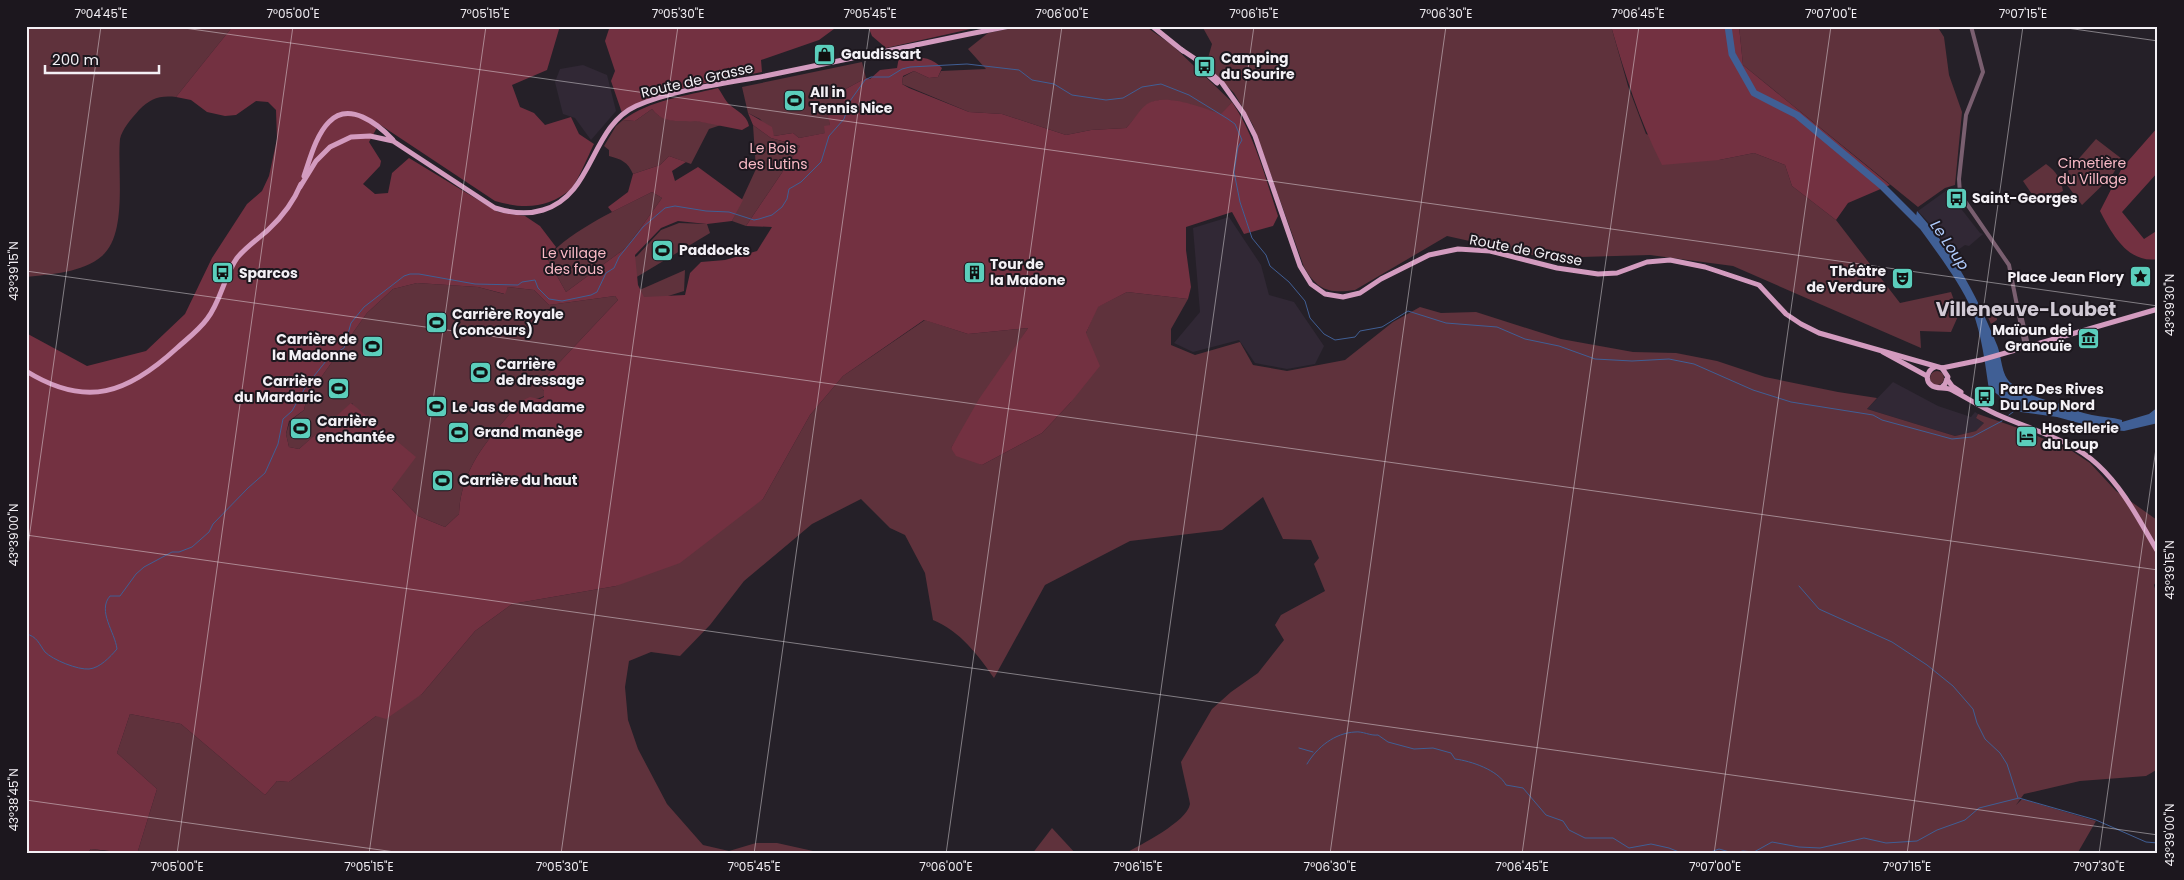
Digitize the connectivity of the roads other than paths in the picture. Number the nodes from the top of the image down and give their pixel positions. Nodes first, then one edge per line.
1 (1010, 26) edge
2 (1152, 26) edge
3 (1971, 26) edge
4 (393, 141) junction
5 (300, 187) junction
6 (2158, 309) edge
7 (2026, 346) junction
8 (1880, 351) junction
9 (1958, 366) junction
10 (1936, 367) junction
11 (1942, 368) junction
12 (26, 371) edge
13 (1927, 376) junction
14 (1947, 377) junction
15 (1942, 386) junction
16 (2007, 418) junction
17 (2158, 552) edge

1 - 4 main road, Route de Grasse
2 - 8 main road, Route de Grasse
3 - 7 street
4 - 5 main road, Route de Grasse
4 - 5 main road
5 - 12 main road
6 - 7 main road
7 - 9 main road
8 - 10 main road, Route de Grasse
8 - 13 main road, Route de Grasse
9 - 11 main road
9 - 14 main road
10 - 11 main road
10 - 13 main road
11 - 14 main road
13 - 15 main road
14 - 15 main road
14 - 16 main road
15 - 16 main road
16 - 17 main road

